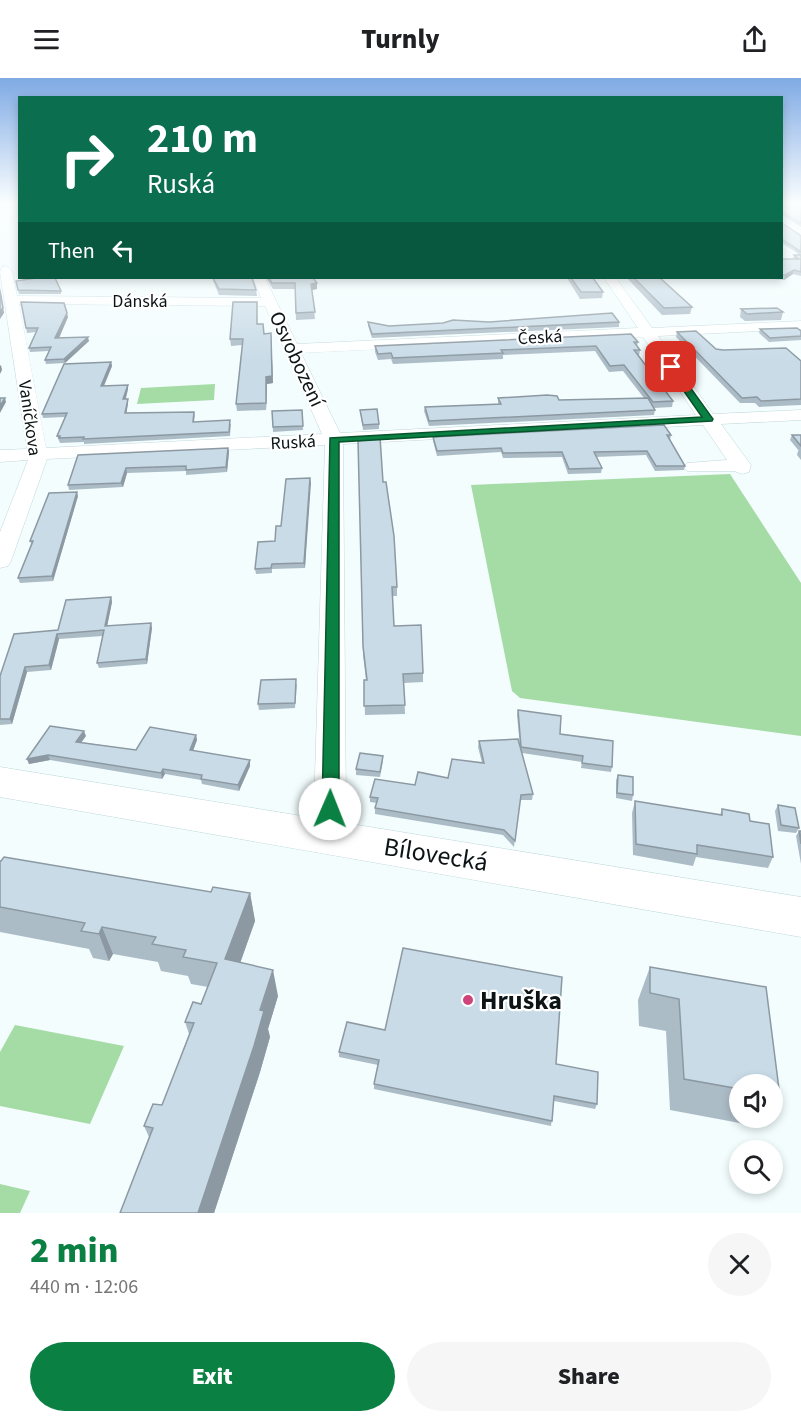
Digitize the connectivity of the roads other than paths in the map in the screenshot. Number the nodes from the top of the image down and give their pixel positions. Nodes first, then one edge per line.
1 (9, 269) edge
2 (259, 279) edge
3 (611, 279) edge
4 (10, 300) junction
5 (270, 302) junction
6 (794, 325) edge
7 (646, 332) junction
8 (801, 339) edge
9 (293, 349) junction
10 (801, 415) edge
11 (708, 419) junction
12 (334, 440) junction
13 (38, 454) junction
14 (0, 456) edge
15 (694, 467) dead end
16 (0, 561) edge
17 (0, 782) edge
18 (325, 836) junction
19 (801, 917) edge

1 - 4 street, Vaníčkova
2 - 5 street, Osvobození
3 - 7 street
4 - 5 street, Dánská
4 - 13 street, Vaníčkova
5 - 9 street, Osvobození
6 - 7 street, Česká
6 - 8 street, Česká
7 - 9 street, Česká
7 - 11 street
9 - 12 street, Osvobození
10 - 11 street, Ruská
11 - 12 street, Ruská
11 - 15 street
12 - 13 street, Ruská
12 - 18 street, Osvobození
13 - 14 street, Ruská
13 - 16 street, Vaníčkova
17 - 18 main road, Bílovecká
18 - 19 main road, Bílovecká

